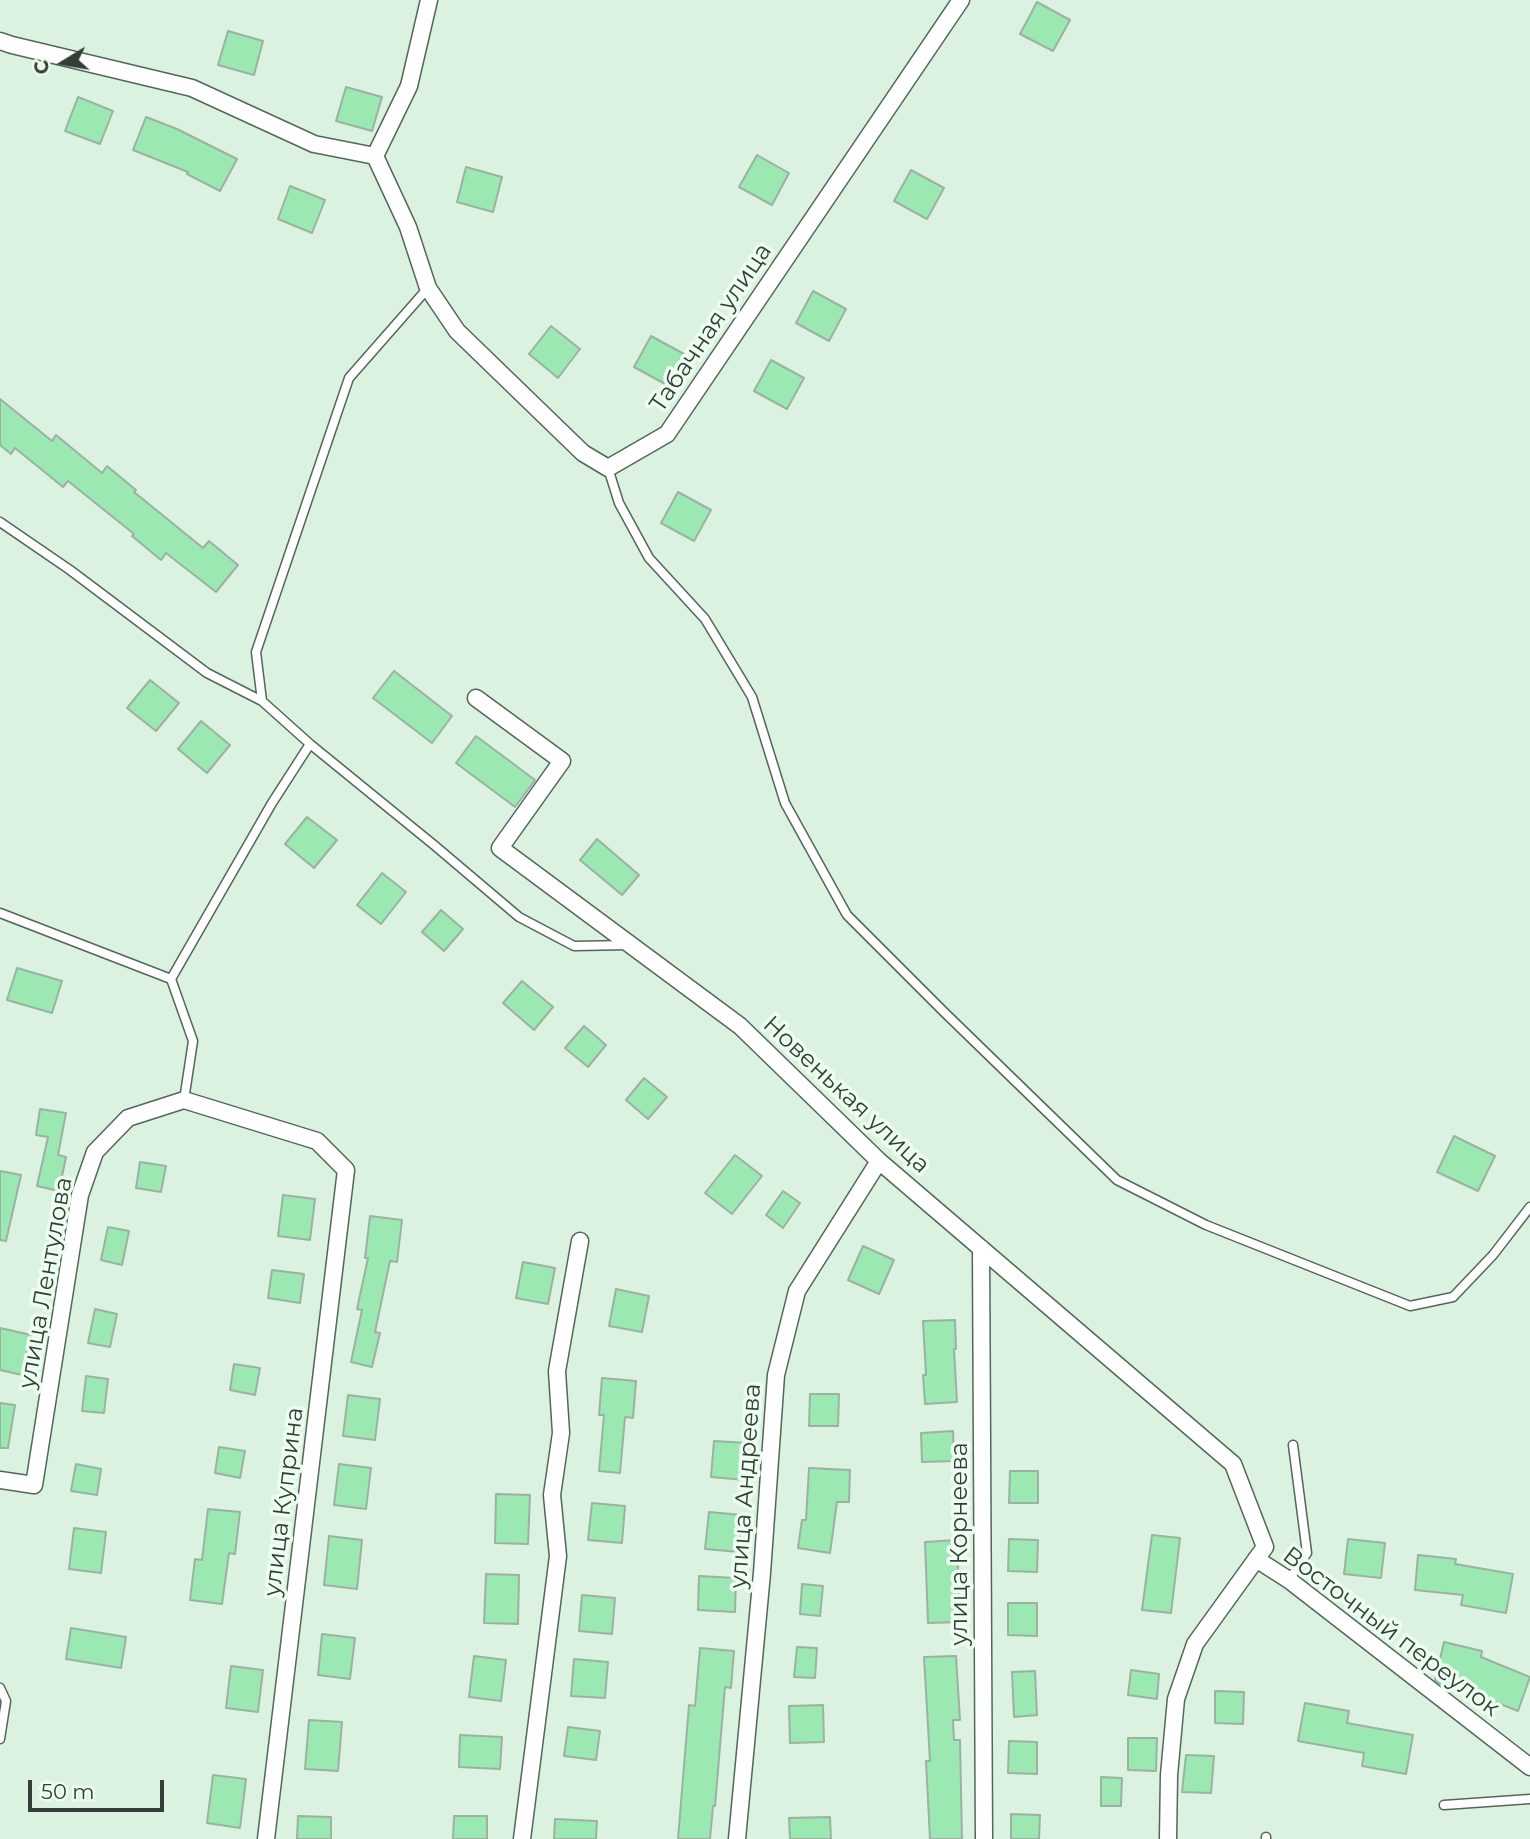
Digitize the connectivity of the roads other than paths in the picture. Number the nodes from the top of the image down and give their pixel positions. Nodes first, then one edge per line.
1 (429, 0) edge
2 (961, 0) edge
3 (0, 41) edge
4 (375, 156) junction
5 (428, 288) junction
6 (608, 468) junction
7 (0, 522) edge
8 (476, 698) dead end
9 (262, 701) junction
10 (310, 744) junction
11 (0, 913) edge
12 (631, 945) junction
13 (171, 979) junction
14 (184, 1100) junction
15 (879, 1161) junction
16 (1530, 1207) edge
17 (580, 1241) dead end
18 (981, 1248) junction
19 (1293, 1445) dead end
20 (0, 1480) edge
21 (1256, 1559) junction
22 (1289, 1580) junction
23 (0, 1688) edge
24 (0, 1738) edge
25 (1530, 1767) edge
26 (1530, 1799) edge
27 (1444, 1805) dead end
28 (266, 1839) edge
29 (522, 1839) edge
30 (737, 1839) edge
31 (984, 1839) edge
32 (1168, 1839) edge

1 - 4 street
2 - 6 street, Табачная улица
3 - 4 street
4 - 5 street
5 - 6 street
5 - 9 lane
6 - 16 lane
7 - 9 lane
8 - 12 street, Новенькая улица
9 - 10 lane
10 - 12 lane
10 - 13 lane
11 - 13 lane
12 - 15 street, Новенькая улица
13 - 14 lane
14 - 20 street, улица Лентулова
14 - 28 street, улица Куприна
15 - 18 street, Новенькая улица
15 - 30 street, улица Андреева
17 - 29 street
18 - 21 street, Новенькая улица
18 - 31 street, улица Корнеева
19 - 22 lane
21 - 22 street, Восточный переулок
21 - 32 street
22 - 25 street, Восточный переулок
23 - 24 lane
26 - 27 lane

